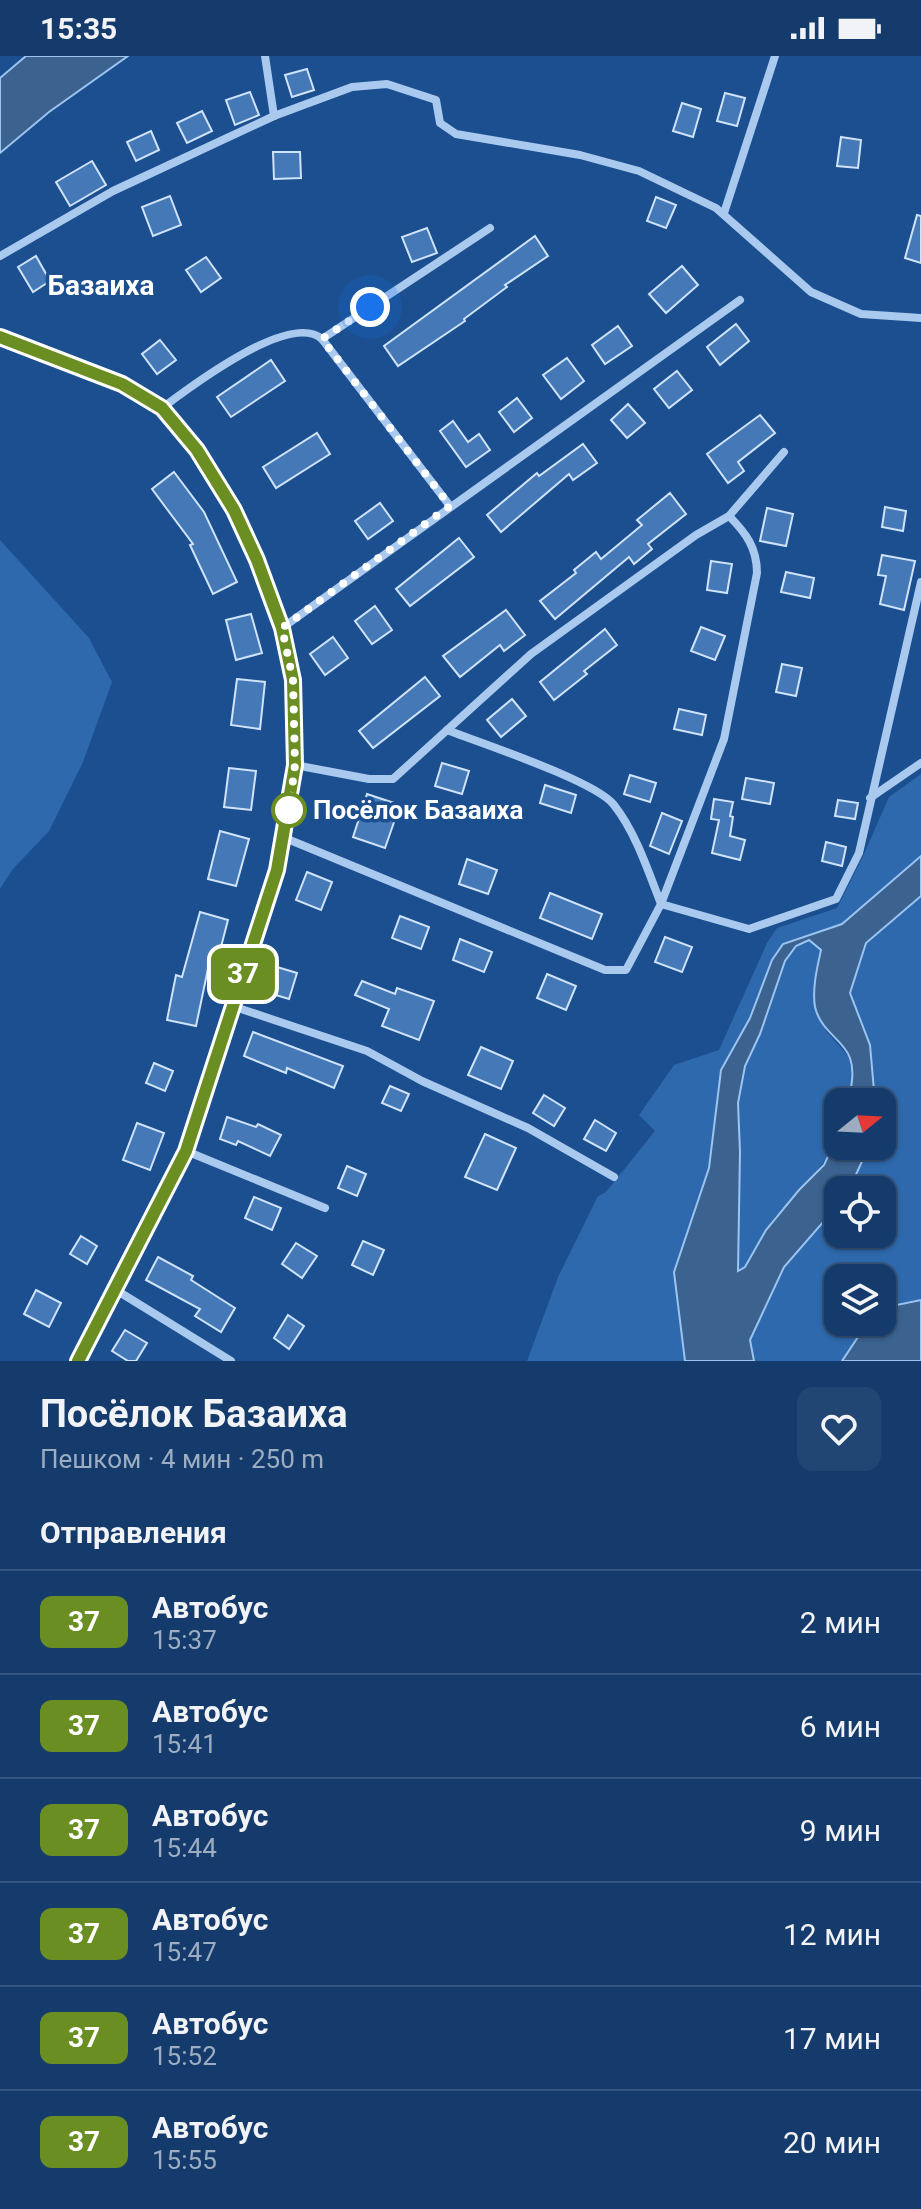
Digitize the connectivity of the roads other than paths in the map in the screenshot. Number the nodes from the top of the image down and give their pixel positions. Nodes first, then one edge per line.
1 (265, 56) edge
2 (775, 56) edge
3 (274, 116) junction
4 (724, 213) junction
5 (490, 228) dead end
6 (0, 256) edge
7 (740, 300) dead end
8 (921, 318) edge
9 (0, 337) edge
10 (322, 339) junction
11 (162, 408) junction
12 (784, 452) dead end
13 (450, 506) junction
14 (729, 516) junction
15 (921, 582) edge
16 (282, 628) junction
17 (447, 730) junction
18 (921, 763) edge
19 (295, 765) junction
20 (869, 798) junction
21 (285, 838) junction
22 (661, 904) junction
23 (232, 1006) junction
24 (186, 1151) junction
25 (614, 1177) dead end
26 (325, 1208) dead end
27 (116, 1290) junction
28 (78, 1361) edge
29 (231, 1361) edge

1 - 3 street
2 - 4 street
3 - 4 street
3 - 6 street
4 - 8 street
5 - 10 street
7 - 13 street
9 - 11 street
10 - 11 street
10 - 13 street
11 - 16 street
12 - 14 street
13 - 16 street
14 - 17 street
14 - 22 street
15 - 20 street
16 - 19 street
17 - 19 street
17 - 22 street
18 - 20 street
19 - 21 street
20 - 22 street
21 - 22 street
21 - 23 street
23 - 24 street
23 - 25 street
24 - 26 street
24 - 27 street
27 - 28 street
27 - 29 street

